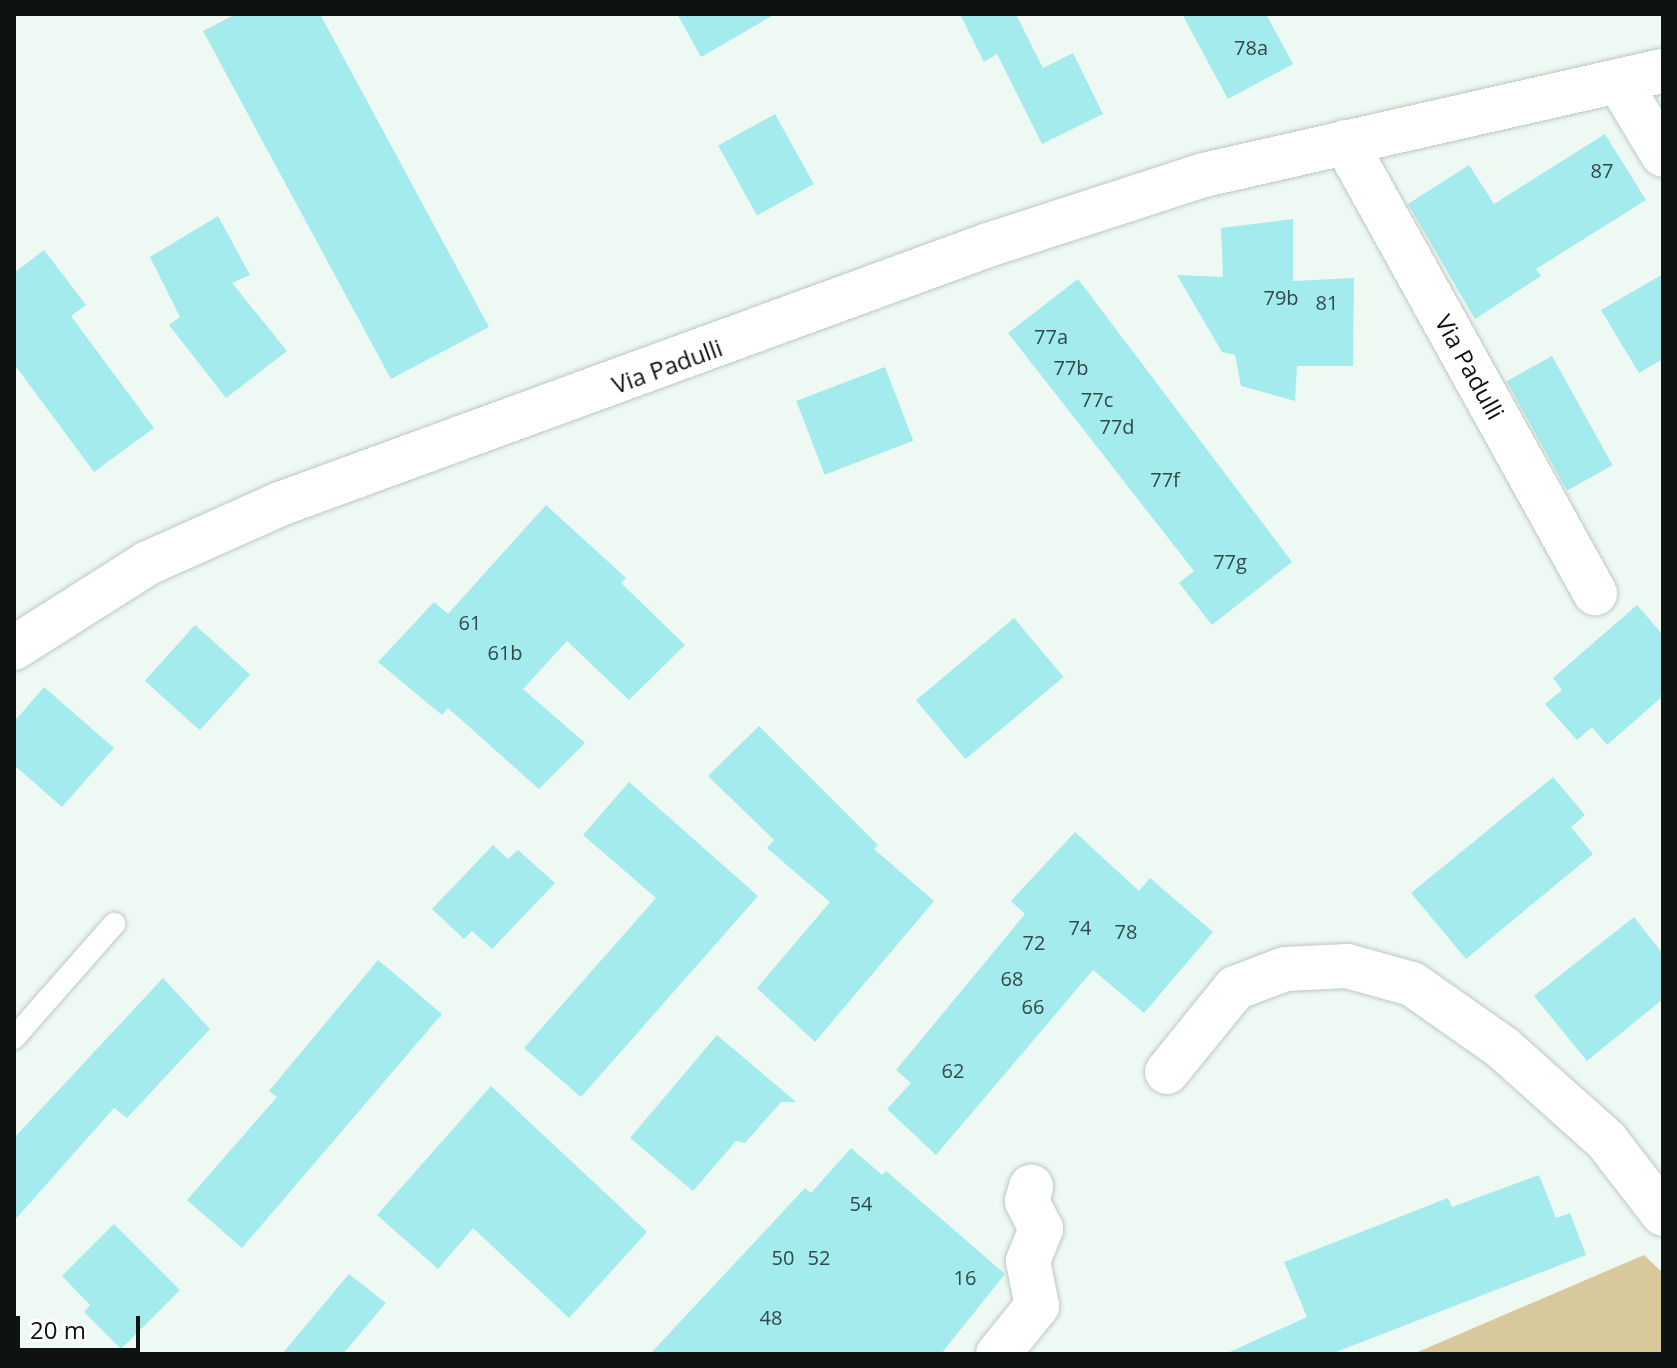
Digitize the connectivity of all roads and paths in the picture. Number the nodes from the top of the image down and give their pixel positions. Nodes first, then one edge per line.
1 (1663, 71) edge
2 (1619, 82) junction
3 (1345, 142) junction
4 (1663, 155) edge
5 (1595, 593) dead end
6 (14, 648) edge
7 (114, 924) dead end
8 (14, 1038) edge
9 (1167, 1072) dead end
10 (1031, 1187) dead end
11 (1663, 1214) edge
12 (998, 1354) edge

1 - 2 street, Via Padulli
2 - 3 street, Via Padulli
2 - 4 street
3 - 5 street, Via Padulli
3 - 6 street, Via Padulli
7 - 8 lane
9 - 11 street
10 - 12 street

